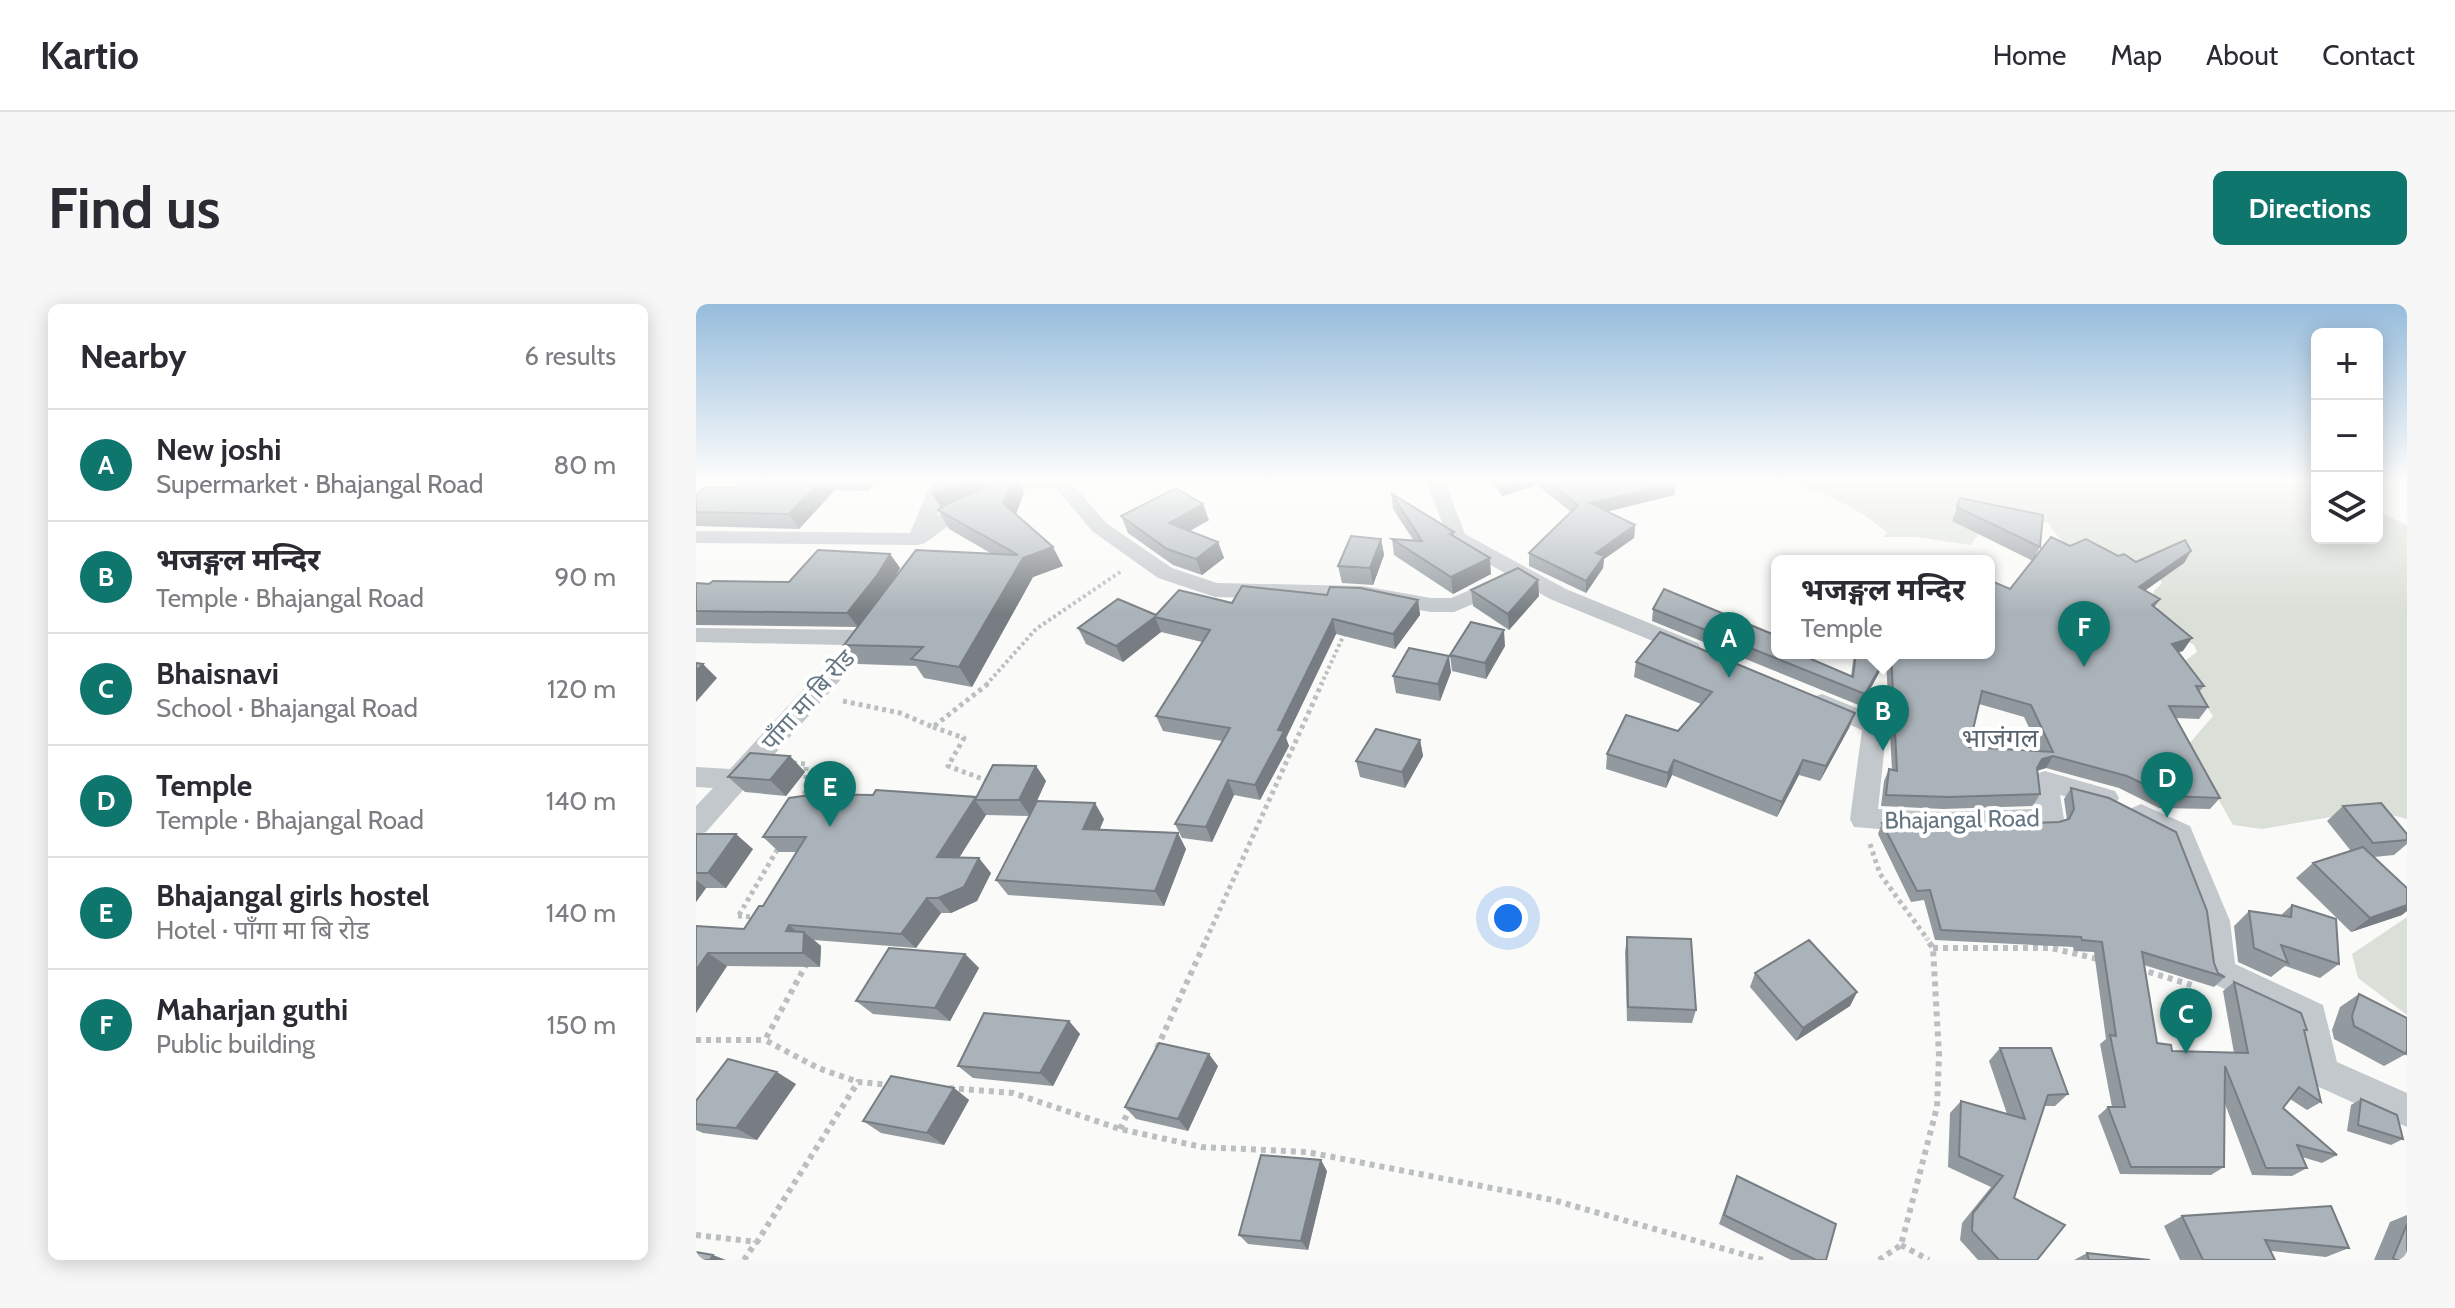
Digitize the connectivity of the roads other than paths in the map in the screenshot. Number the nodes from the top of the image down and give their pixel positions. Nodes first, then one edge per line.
1 (926, 525) edge
2 (946, 525) edge
3 (1097, 525) edge
4 (1451, 525) edge
5 (696, 537) edge
6 (918, 549) junction
7 (1518, 571) junction
8 (889, 605) edge
9 (696, 635) edge
10 (865, 638) junction
11 (1720, 661) edge
12 (1804, 696) edge
13 (696, 777) edge
14 (737, 779) junction
15 (696, 824) edge
16 (2407, 1110) edge

1 - 6 street
2 - 6 street
3 - 7 street
4 - 7 street
5 - 6 street
7 - 11 street
8 - 10 street, पाँगा मा बि रोड
9 - 10 street
10 - 14 street, पाँगा मा बि रोड
12 - 16 street, Bhajangal Road
13 - 14 street
14 - 15 street, पाँगा मा बि रोड

